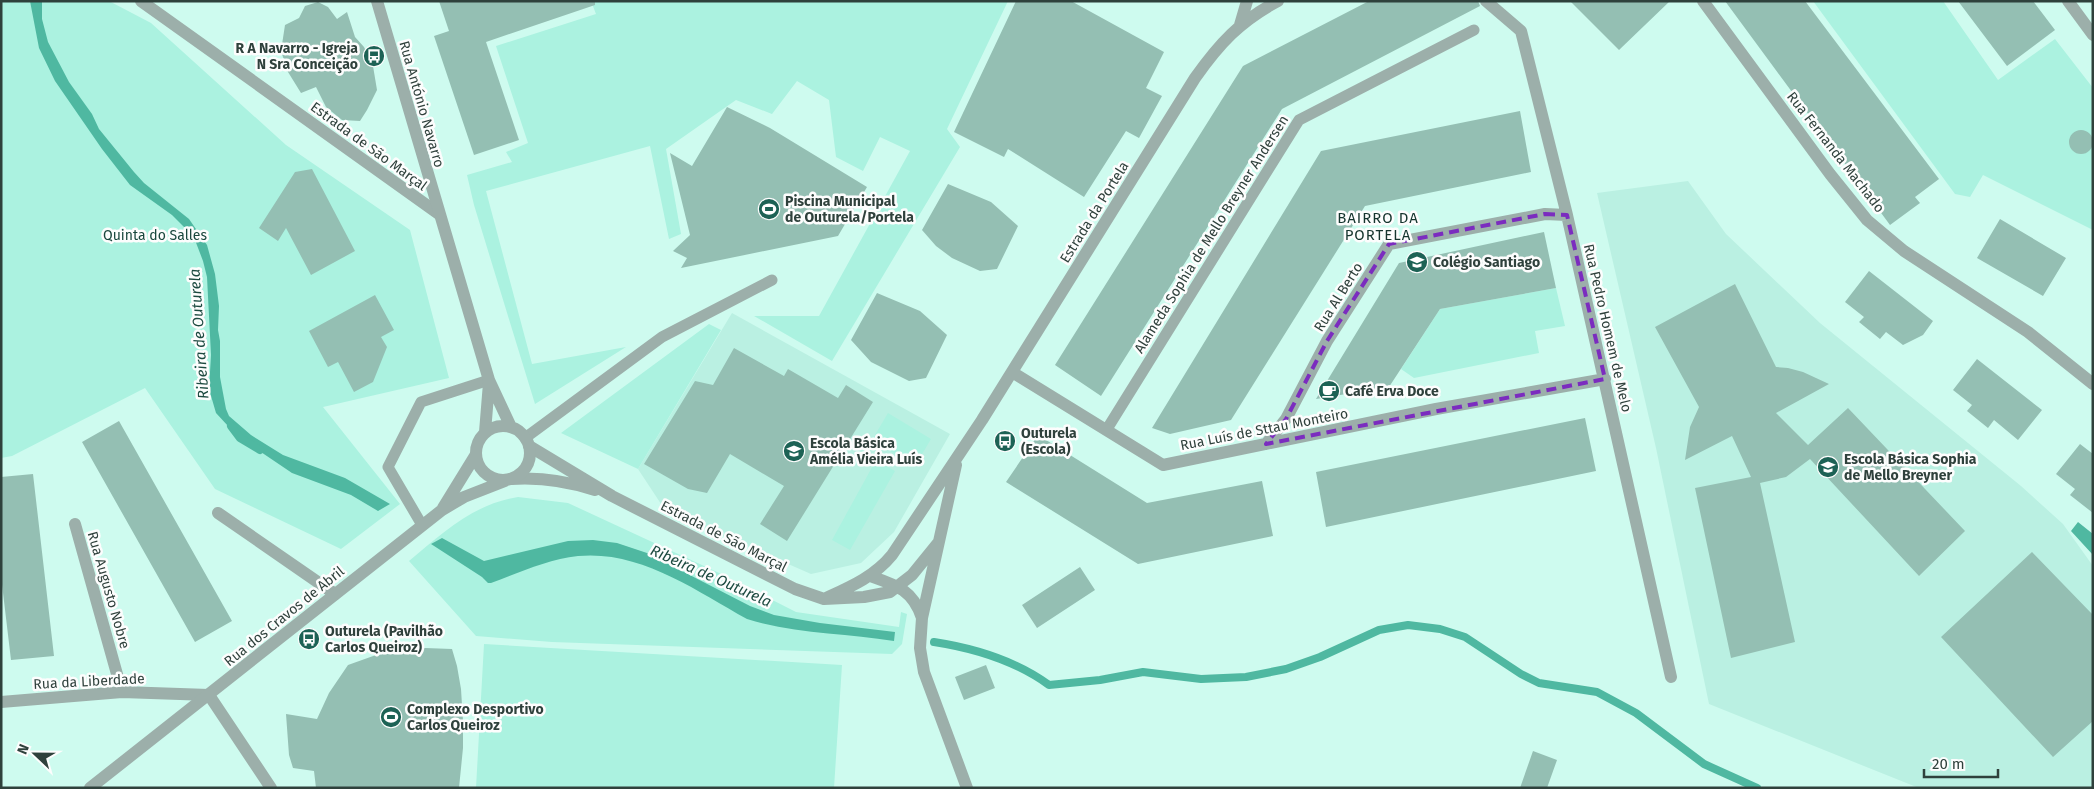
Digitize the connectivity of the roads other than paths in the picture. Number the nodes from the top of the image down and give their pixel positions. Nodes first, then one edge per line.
1 (141, 1) edge
2 (377, 1) edge
3 (1247, 1) edge
4 (1278, 1) edge
5 (1486, 1) edge
6 (1704, 1) edge
7 (2068, 1) edge
8 (1240, 25) junction
9 (1474, 30) dead end
10 (2093, 35) edge
11 (438, 214) junction
12 (1567, 215) junction
13 (772, 280) dead end
14 (1012, 372) junction
15 (1605, 379) junction
16 (489, 380) junction
17 (2093, 384) edge
18 (511, 427) junction
19 (1107, 429) junction
20 (485, 432) junction
21 (527, 442) junction
22 (1266, 444) junction
23 (475, 456) junction
24 (957, 458) junction
25 (508, 480) junction
26 (612, 496) junction
27 (442, 510) junction
28 (218, 513) dead end
29 (75, 524) dead end
30 (422, 525) junction
31 (938, 543) junction
32 (870, 576) junction
33 (897, 586) junction
34 (335, 594) junction
35 (824, 599) junction
36 (922, 618) junction
37 (1671, 677) dead end
38 (122, 692) junction
39 (209, 695) junction
40 (1, 702) edge
41 (90, 788) edge
42 (271, 788) edge
43 (967, 788) edge

1 - 11 street, Estrada de São Marçal
2 - 11 street, Rua António Navarro
3 - 8 street
4 - 8 street, Estrada da Portela
5 - 12 street, Rua Pedro Homem de Melo
6 - 17 street, Rua Fernanda Machado
7 - 10 street
8 - 14 street, Estrada da Portela
9 - 19 lane, Alameda Sophia de Mello Breyner Andersen
11 - 16 street
12 - 15 street, Rua Pedro Homem de Melo
12 - 22 street, Rua Al Berto
13 - 21 lane
14 - 19 street, Rua Luís de Sttau Monteiro
14 - 24 street, Estrada da Portela
15 - 22 street, Rua Luís de Sttau Monteiro
15 - 37 street, Rua Pedro Homem de Melo
16 - 18 street
16 - 20 street
16 - 30 lane
18 - 20 street
18 - 21 street
19 - 22 street, Rua Luís de Sttau Monteiro
20 - 23 street
21 - 25 street
21 - 26 street, Estrada de São Marçal
23 - 25 street
23 - 27 street
24 - 31 street, Estrada de São Marçal
24 - 32 street
25 - 26 street, Estrada de São Marçal
25 - 27 street, Rua dos Cravos de Abril
26 - 35 street, Estrada de São Marçal
27 - 30 street, Rua dos Cravos de Abril
28 - 34 street
29 - 38 street, Rua Augusto Nobre
30 - 34 street, Rua dos Cravos de Abril
31 - 33 street, Estrada de São Marçal
31 - 36 street
32 - 33 street
32 - 35 street
33 - 35 street, Estrada de São Marçal
33 - 36 street
34 - 39 street, Rua dos Cravos de Abril
36 - 43 street
38 - 39 street, Rua da Liberdade
38 - 40 street, Rua da Liberdade
39 - 41 street, Rua dos Cravos de Abril
39 - 42 street

